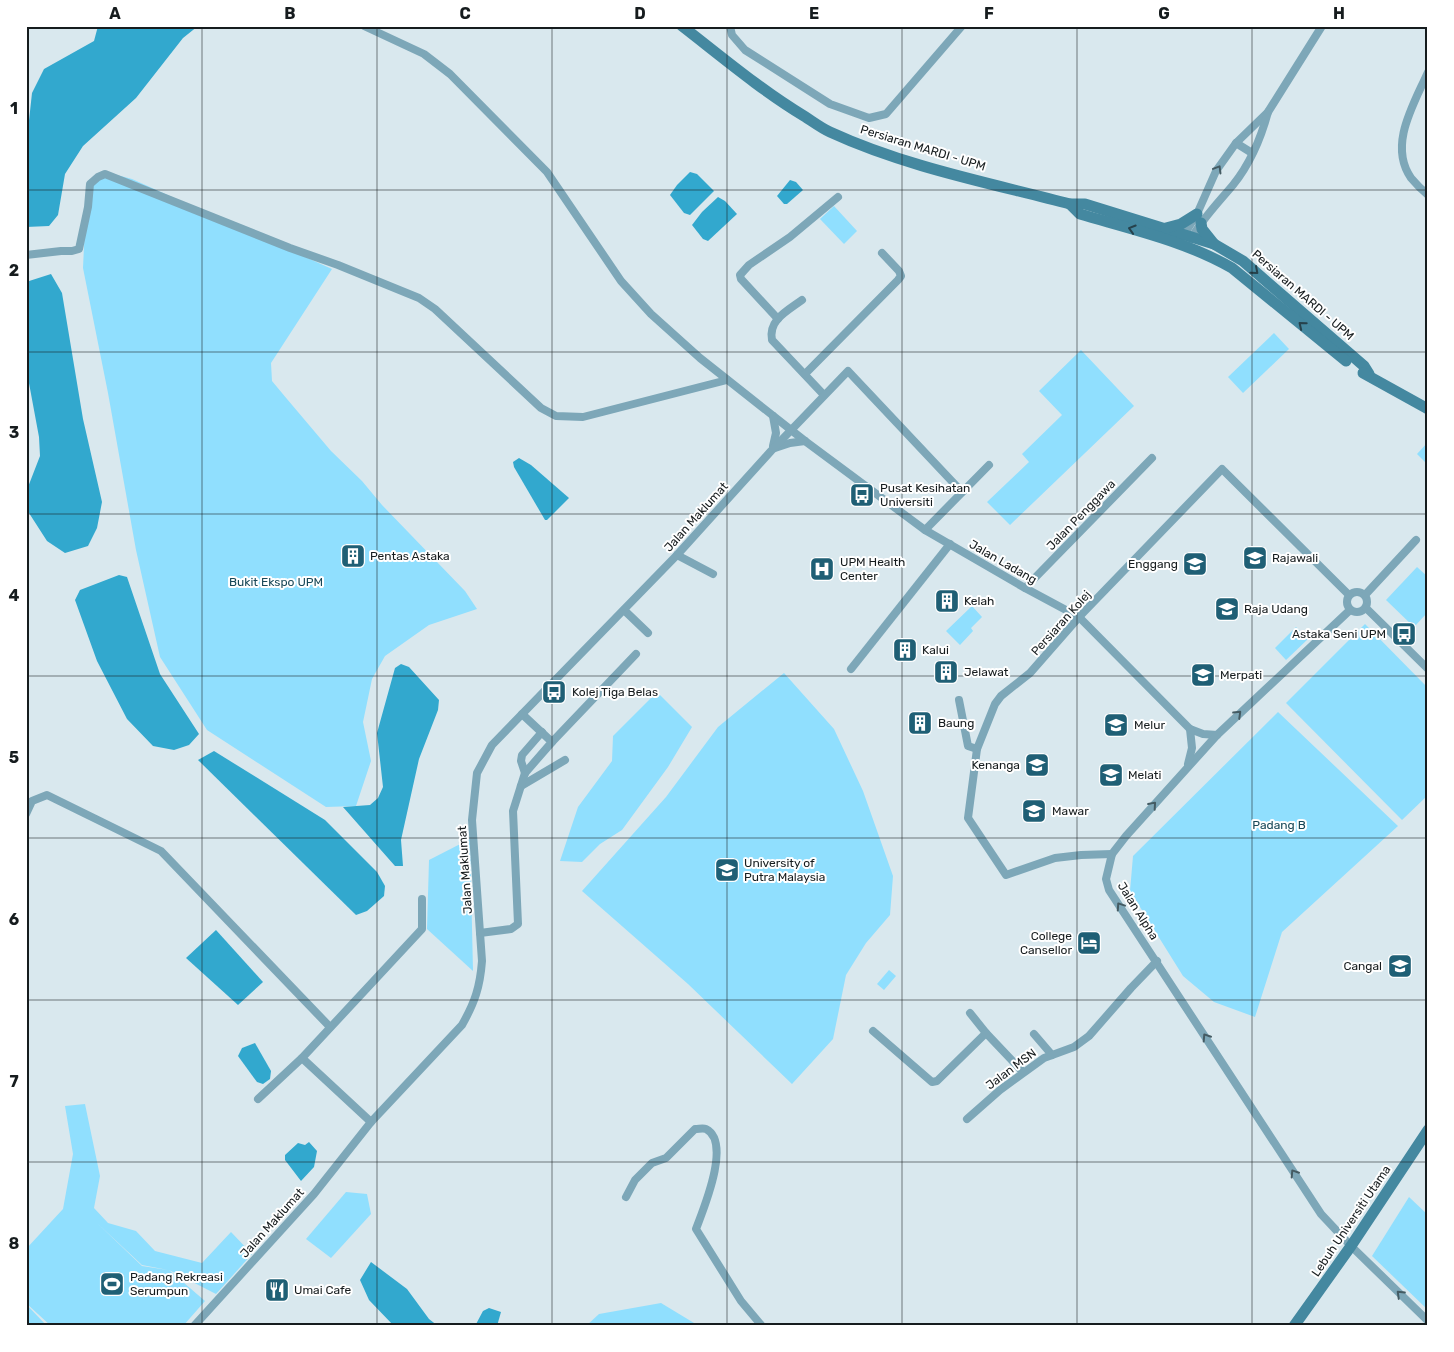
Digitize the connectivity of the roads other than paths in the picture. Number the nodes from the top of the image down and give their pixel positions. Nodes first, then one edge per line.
1 (364, 26) edge
2 (682, 26) edge
3 (730, 26) edge
4 (962, 26) edge
5 (1322, 26) edge
6 (1428, 72) edge
7 (1268, 112) junction
8 (1236, 143) junction
9 (1252, 153) junction
10 (1428, 195) edge
11 (838, 197) dead end
12 (1070, 204) junction
13 (1199, 218) junction
14 (1166, 228) junction
15 (1185, 240) junction
16 (1214, 244) junction
17 (882, 253) dead end
18 (26, 255) edge
19 (802, 300) dead end
20 (778, 319) junction
21 (805, 374) junction
22 (1369, 374) junction
23 (727, 380) junction
24 (823, 394) junction
25 (1428, 409) edge
26 (773, 416) junction
27 (791, 430) junction
28 (805, 441) junction
29 (771, 451) junction
30 (1152, 458) dead end
31 (989, 465) dead end
32 (962, 492) junction
33 (925, 530) junction
34 (1416, 540) dead end
35 (950, 544) junction
36 (677, 555) junction
37 (713, 574) dead end
38 (1025, 588) junction
39 (1365, 594) junction
40 (1349, 595) junction
41 (1366, 608) junction
42 (624, 610) junction
43 (1350, 610) junction
44 (1079, 617) junction
45 (648, 632) dead end
46 (636, 654) dead end
47 (851, 668) dead end
48 (1428, 669) edge
49 (959, 700) dead end
50 (522, 714) junction
51 (1190, 729) junction
52 (542, 732) junction
53 (1217, 735) junction
54 (552, 742) junction
55 (978, 749) junction
56 (565, 760) dead end
57 (1188, 765) junction
58 (525, 773) junction
59 (521, 786) junction
60 (26, 814) edge
61 (1112, 854) junction
62 (422, 899) dead end
63 (480, 933) junction
64 (1157, 961) junction
65 (970, 1013) dead end
66 (330, 1027) junction
67 (873, 1031) dead end
68 (986, 1033) junction
69 (1034, 1034) dead end
70 (1052, 1054) junction
71 (302, 1058) junction
72 (1023, 1072) junction
73 (258, 1099) dead end
74 (967, 1119) dead end
75 (371, 1122) junction
76 (1428, 1130) edge
77 (626, 1197) dead end
78 (1351, 1246) junction
79 (1428, 1321) edge
80 (194, 1326) edge
81 (762, 1326) edge
82 (1294, 1326) edge

1 - 23 street, Jalan Ladang
2 - 12 street, Persiaran MARDI - UPM
3 - 4 street
5 - 7 street
6 - 10 street
7 - 8 street
7 - 9 street
8 - 9 street
13 -> 8 street
9 - 13 street
11 - 20 street
12 - 14 street, Persiaran MARDI - UPM
15 -> 12 street, Persiaran MARDI - UPM
13 - 14 street
13 - 15 street
13 - 16 street
14 - 15 street, Persiaran MARDI - UPM
15 - 16 street, Persiaran MARDI - UPM
22 -> 15 street, Persiaran MARDI - UPM
16 -> 22 street, Persiaran MARDI - UPM
17 - 21 street
18 - 23 street
19 - 20 street
20 - 21 street
21 - 24 street
22 - 25 street, Persiaran MARDI - UPM
23 - 26 street, Jalan Ladang
24 - 27 street, Jalan Maklumat
24 - 32 street, Jalan Maklumat
26 - 27 street, Jalan Ladang
26 - 29 street
27 - 28 street, Jalan Ladang
27 - 29 street, Jalan Maklumat
28 - 29 street
28 - 33 street, Jalan Ladang
29 - 36 street, Jalan Maklumat
30 - 38 street, Jalan Penggawa
31 - 32 street
32 - 33 street
33 - 35 street, Jalan Ladang
34 - 39 street
35 - 38 street, Jalan Ladang
35 - 47 street
36 - 37 street
36 - 42 street, Jalan Maklumat
38 - 44 street, Jalan Ladang
39 - 40 street
39 - 41 street
40 - 43 street
40 - 44 street, Persiaran Kolej
41 - 43 street
41 - 48 street
42 - 45 street
42 - 50 street, Jalan Maklumat
53 -> 43 street, Jalan Alpha
44 - 51 street, Jalan Ladang
44 - 55 street, Persiaran Kolej
46 - 54 street
49 - 55 street
50 - 52 street
50 - 63 street, Jalan Maklumat
51 - 53 street
51 - 57 street
52 - 54 street
52 - 58 street
53 - 57 street, Jalan Alpha
54 - 58 street
55 - 61 street, Persiaran Kolej
56 - 59 street
61 -> 57 street, Jalan Alpha
58 - 59 street
59 - 63 street
60 - 66 street
64 -> 61 street, Jalan Alpha
62 - 66 street
63 - 75 street, Jalan Maklumat
64 - 70 street, Jalan MSN
78 -> 64 street, Jalan Alpha
65 - 68 street
66 - 71 street
67 - 68 street
68 - 72 street
69 - 70 street
70 - 72 street, Jalan MSN
71 - 73 street
71 - 75 street
72 - 74 street, Jalan MSN
75 - 80 street, Jalan Maklumat
76 - 78 street, Lebuh Universiti Utama
77 - 81 street
79 -> 78 street, Jalan Alpha
78 - 82 street, Lebuh Universiti Utama

